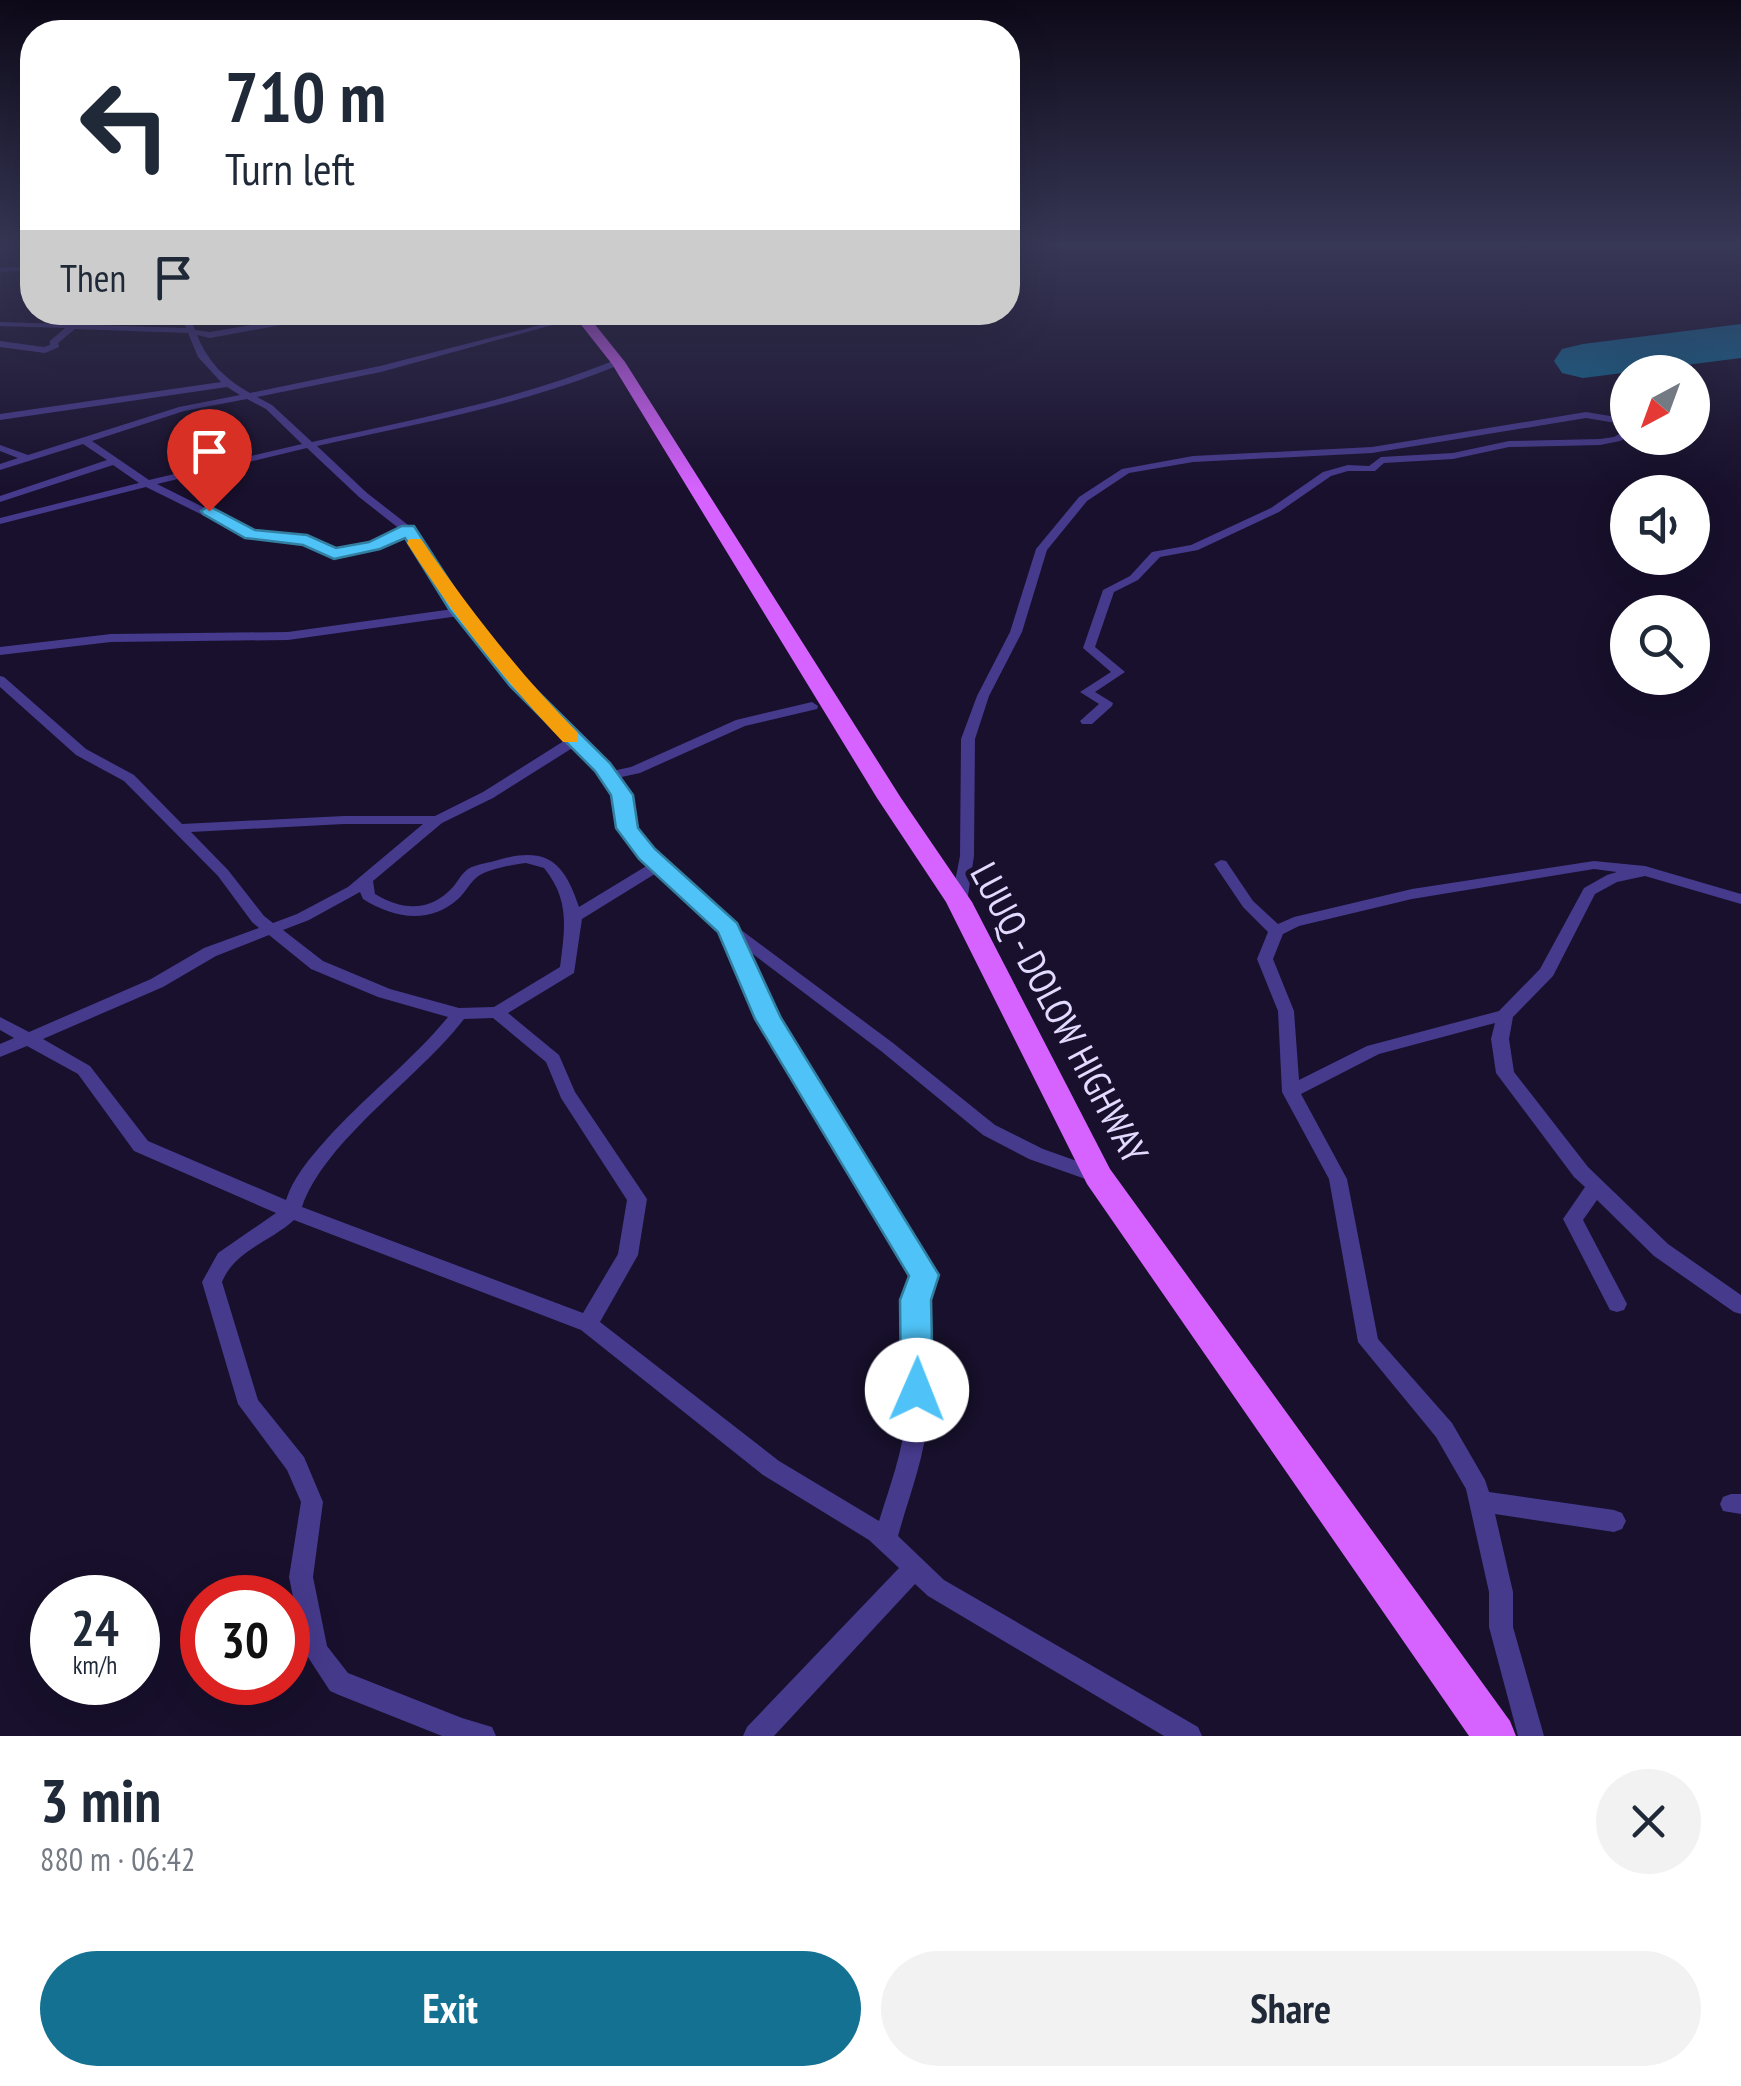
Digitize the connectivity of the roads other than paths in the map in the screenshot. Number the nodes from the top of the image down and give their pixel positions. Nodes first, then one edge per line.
1 (71, 328) edge
2 (144, 328) edge
3 (190, 328) edge
4 (252, 328) edge
5 (529, 328) edge
6 (577, 328) edge
7 (192, 333) junction
8 (0, 344) edge
9 (618, 362) junction
10 (228, 384) junction
11 (252, 396) junction
12 (0, 417) edge
13 (1610, 419) edge
14 (1610, 440) edge
15 (86, 441) junction
16 (311, 447) junction
17 (0, 448) edge
18 (29, 458) junction
19 (112, 462) junction
20 (0, 467) edge
21 (146, 483) junction
22 (0, 500) edge
23 (0, 521) edge
24 (408, 530) junction
25 (462, 612) junction
26 (0, 650) edge
27 (0, 680) edge
28 (812, 706) dead end
29 (1087, 721) dead end
30 (574, 741) junction
31 (609, 776) junction
32 (437, 820) junction
33 (182, 828) junction
34 (1221, 864) dead end
35 (657, 866) junction
36 (1645, 871) junction
37 (365, 879) junction
38 (1741, 899) edge
39 (960, 902) junction
40 (574, 917) junction
41 (728, 928) junction
42 (272, 930) junction
43 (1276, 931) junction
44 (497, 1012) junction
45 (459, 1014) junction
46 (1506, 1015) junction
47 (0, 1023) edge
48 (30, 1040) junction
49 (0, 1052) edge
50 (1291, 1092) junction
51 (1098, 1176) junction
52 (1594, 1188) junction
53 (291, 1211) junction
54 (1617, 1304) dead end
55 (1741, 1306) edge
56 (588, 1324) junction
57 (1480, 1501) junction
58 (1614, 1521) dead end
59 (885, 1539) junction
60 (915, 1568) junction
61 (483, 1736) edge
62 (756, 1736) edge
63 (1189, 1736) edge
64 (1495, 1736) edge
65 (1531, 1736) edge

1 - 8 street
2 - 7 street
3 - 7 street
4 - 7 street
5 - 11 street
6 - 9 main road, LUUQ - DOLOW HIGHWAY
7 - 10 street
9 - 16 street
9 - 39 main road, LUUQ - DOLOW HIGHWAY
10 - 11 street
10 - 12 street
11 - 15 street
11 - 16 street
13 - 39 street
14 - 29 street
15 - 18 street
15 - 19 street
16 - 21 street
16 - 24 street
17 - 18 street
18 - 20 street
19 - 21 street
19 - 22 street
21 - 23 street
21 - 24 street
24 - 25 street
25 - 26 street
25 - 30 street
27 - 33 street
28 - 31 street
30 - 31 street
30 - 32 street
31 - 35 street
32 - 33 street
32 - 37 street
33 - 42 street
34 - 43 street
35 - 40 street
35 - 41 street
36 - 38 street
36 - 43 street
36 - 46 street
37 - 40 street
37 - 42 street
39 - 51 main road, LUUQ - DOLOW HIGHWAY
40 - 44 street
41 - 51 street
41 - 59 street
42 - 45 street
42 - 48 street
43 - 50 street
44 - 45 street
44 - 56 street
45 - 53 street
46 - 50 street
46 - 52 street
47 - 48 street
48 - 49 street
48 - 53 street
50 - 57 street
51 - 64 main road, LUUQ - DOLOW HIGHWAY
52 - 54 street
52 - 55 street
53 - 56 street
53 - 61 street
56 - 59 street
57 - 58 street
57 - 65 street
59 - 60 street
60 - 62 street
60 - 63 street

